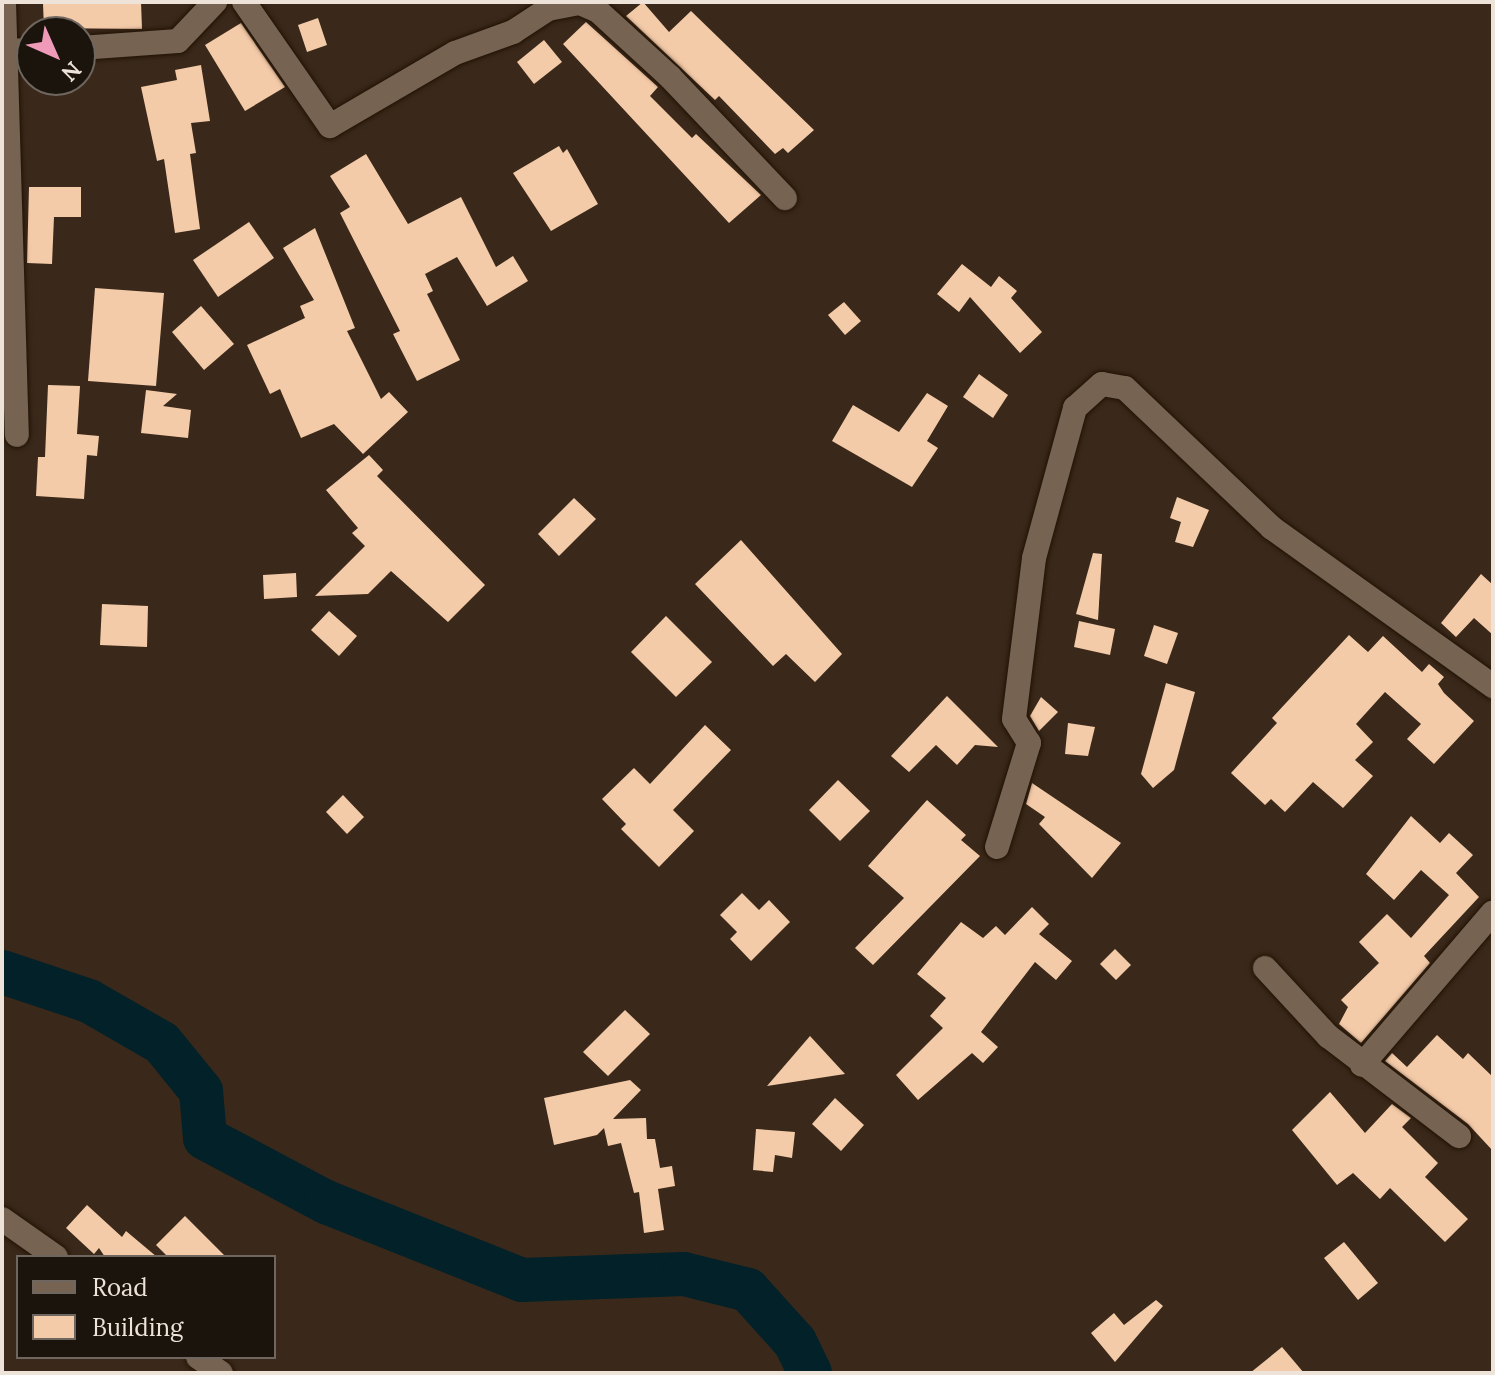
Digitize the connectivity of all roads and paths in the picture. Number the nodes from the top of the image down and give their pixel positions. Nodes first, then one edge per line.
1 (4, 2) edge
2 (215, 2) edge
3 (244, 2) edge
4 (96, 47) edge
5 (4, 51) edge
6 (785, 198) dead end
7 (17, 435) dead end
8 (1493, 686) edge
9 (997, 847) dead end
10 (1493, 912) edge
11 (1265, 968) dead end
12 (1362, 1065) junction
13 (1459, 1136) dead end
14 (2, 1219) edge
15 (53, 1255) edge
16 (201, 1359) edge
17 (221, 1373) edge

1 - 5 street
2 - 4 street
3 - 6 street
5 - 7 street
8 - 9 street
10 - 12 street
11 - 12 street
12 - 13 street
14 - 15 street
16 - 17 street

